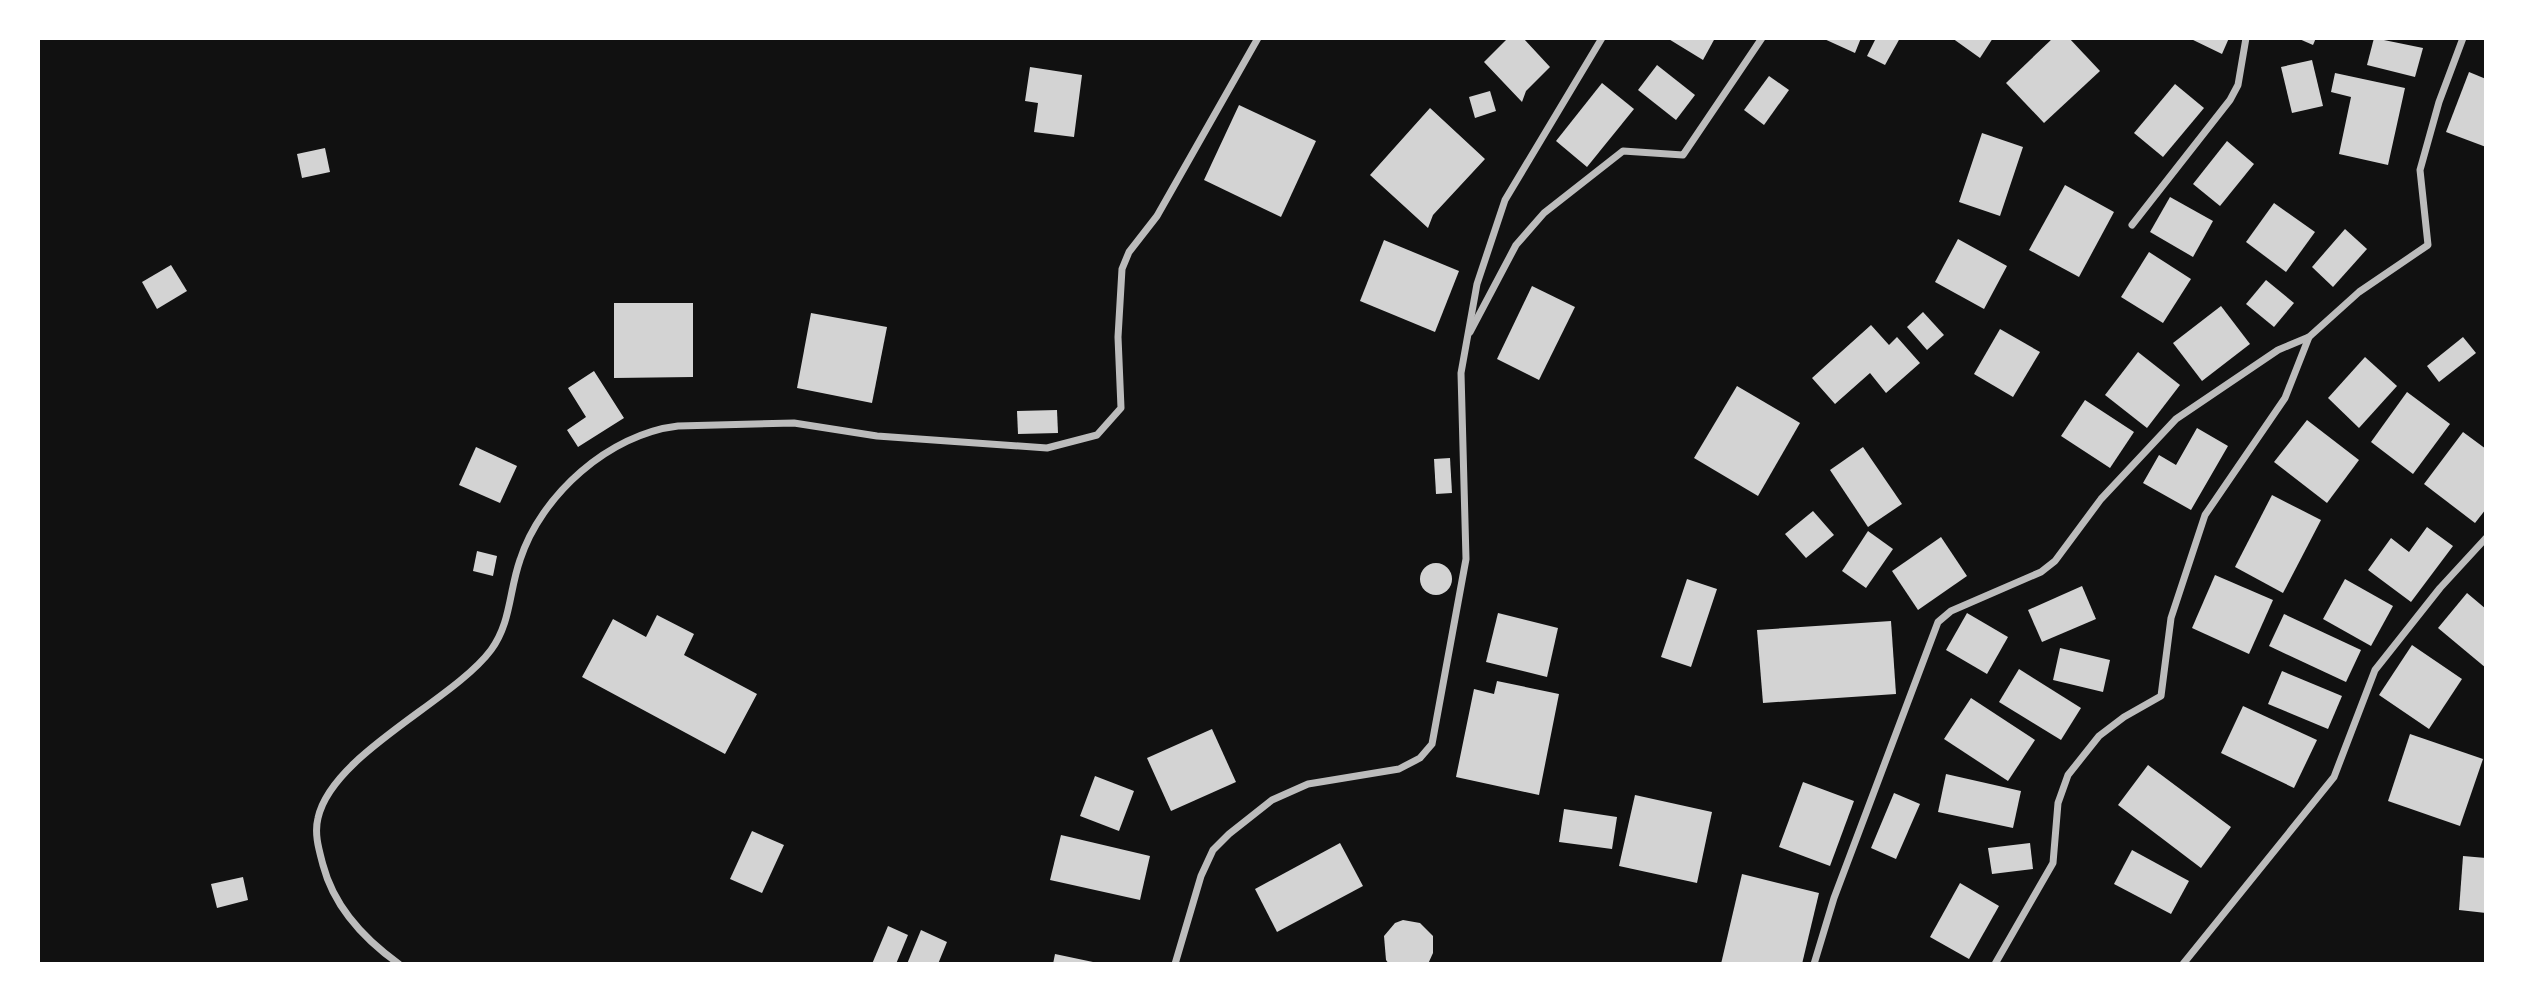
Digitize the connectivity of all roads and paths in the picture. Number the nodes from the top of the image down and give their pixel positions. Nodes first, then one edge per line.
1 (1258, 38) edge
2 (1602, 38) edge
3 (1762, 38) edge
4 (2246, 38) edge
5 (2463, 38) edge
6 (2132, 225) dead end
7 (2309, 337) junction
8 (1465, 342) junction
9 (2486, 538) edge
10 (399, 964) edge
11 (1175, 964) edge
12 (1814, 964) edge
13 (1995, 964) edge
14 (2183, 964) edge

1 - 10 street
2 - 8 street
3 - 8 street
4 - 6 street
5 - 7 street
7 - 12 street
7 - 13 street
8 - 11 street
9 - 14 street

